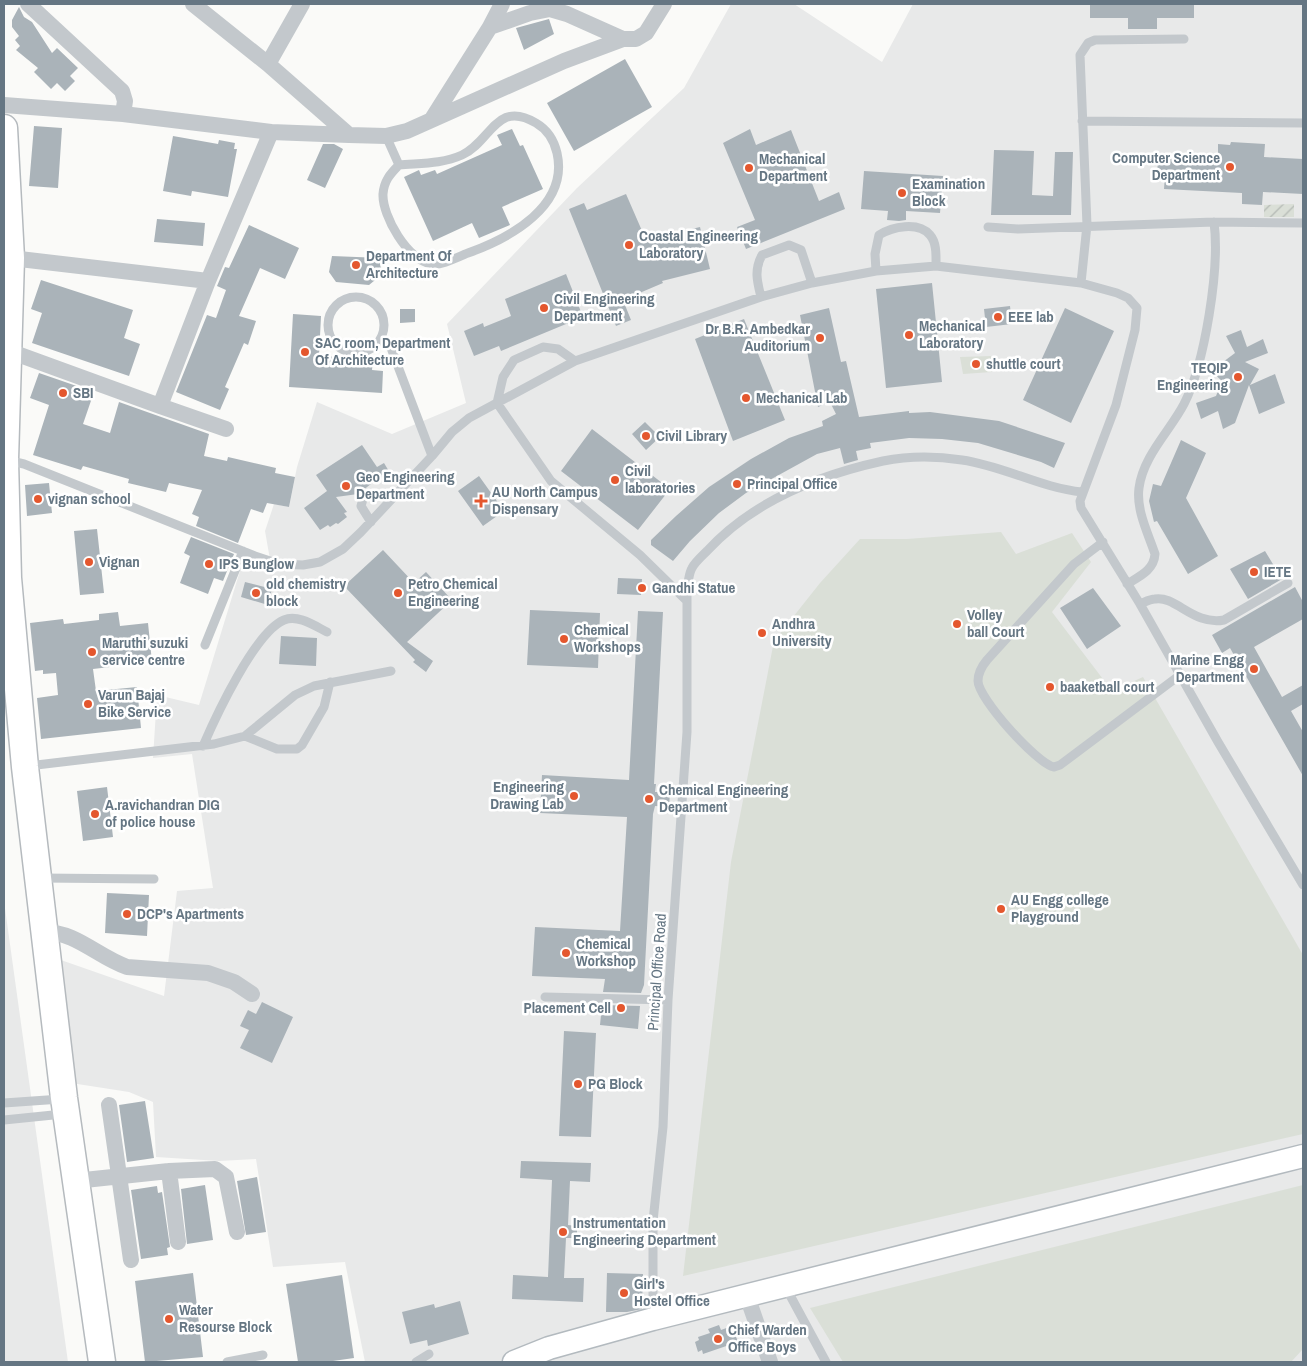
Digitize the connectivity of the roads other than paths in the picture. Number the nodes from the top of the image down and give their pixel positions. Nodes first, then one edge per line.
1 (28, 4) edge
2 (193, 4) edge
3 (302, 4) edge
4 (502, 4) edge
5 (664, 4) edge
6 (550, 7) edge
7 (490, 27) junction
8 (623, 39) junction
9 (1184, 39) dead end
10 (268, 64) junction
11 (4, 105) edge
12 (123, 114) junction
13 (432, 120) junction
14 (1082, 121) junction
15 (1303, 123) edge
16 (4, 128) edge
17 (271, 132) junction
18 (349, 135) junction
19 (386, 136) junction
20 (399, 165) junction
21 (1214, 222) junction
22 (1303, 223) edge
23 (1087, 226) junction
24 (988, 227) dead end
25 (10, 258) junction
26 (936, 266) junction
27 (876, 271) junction
28 (208, 280) junction
29 (812, 283) junction
30 (1081, 283) junction
31 (761, 297) junction
32 (380, 338) junction
33 (9, 351) junction
34 (575, 361) junction
35 (497, 402) junction
36 (160, 406) junction
37 (226, 429) dead end
38 (432, 456) junction
39 (5, 460) junction
40 (1082, 492) junction
41 (363, 498) dead end
42 (371, 522) junction
43 (1103, 542) junction
44 (243, 551) junction
45 (1288, 583) dead end
46 (1128, 584) junction
47 (687, 601) junction
48 (1140, 604) junction
49 (328, 632) dead end
50 (205, 646) dead end
51 (391, 671) dead end
52 (1180, 675) junction
53 (330, 682) junction
54 (4, 702) edge
55 (245, 736) junction
56 (203, 746) junction
57 (25, 767) junction
58 (38, 878) junction
59 (154, 879) dead end
60 (1303, 885) edge
61 (45, 932) junction
62 (252, 994) dead end
63 (545, 997) dead end
64 (668, 1000) junction
65 (4, 1103) edge
66 (109, 1105) dead end
67 (58, 1107) junction
68 (4, 1120) edge
69 (1303, 1156) edge
70 (169, 1170) junction
71 (119, 1176) junction
72 (75, 1182) junction
73 (236, 1232) dead end
74 (178, 1242) dead end
75 (131, 1260) dead end
76 (784, 1286) junction
77 (747, 1296) junction
78 (653, 1319) junction
79 (429, 1354) dead end
80 (264, 1355) dead end
81 (86, 1362) edge
82 (102, 1362) edge
83 (227, 1362) edge
84 (416, 1362) edge
85 (514, 1362) edge
86 (770, 1362) edge
87 (826, 1362) edge

1 - 12 street
2 - 10 street
3 - 10 street
4 - 7 street
5 - 8 street
6 - 7 street
6 - 8 street
7 - 13 street
8 - 13 street
9 - 14 lane
10 - 18 street
11 - 12 street
12 - 17 street
13 - 19 street
14 - 15 lane
14 - 23 lane
16 - 25 main road
17 - 18 street
17 - 28 street
18 - 19 street
19 - 20 lane
20 - 20 lane
21 - 22 lane
21 - 23 lane
21 - 46 lane
23 - 24 lane
23 - 30 lane
25 - 28 street
25 - 33 main road
26 - 27 lane
26 - 27 lane
26 - 30 lane
27 - 29 lane
28 - 36 street
29 - 31 lane
29 - 31 lane
30 - 40 lane
31 - 34 lane
32 - 32 lane
32 - 38 lane
33 - 36 street
33 - 39 main road
34 - 35 lane
34 - 35 lane
35 - 38 lane
35 - 47 lane
36 - 37 street
38 - 42 lane
39 - 44 lane
39 - 57 main road
40 - 43 lane
40 - 47 lane, Principal Office Road
41 - 42 lane
42 - 44 lane
43 - 46 lane
43 - 52 lane
44 - 50 lane
45 - 48 lane
46 - 48 lane
47 - 64 lane, Principal Office Road
48 - 52 lane
49 - 56 lane
51 - 53 lane
52 - 60 lane
53 - 55 lane
53 - 55 lane
54 - 67 main road
55 - 56 lane
56 - 57 lane
57 - 58 main road
58 - 59 lane
58 - 61 main road
61 - 62 street
61 - 67 main road
63 - 64 lane
64 - 78 lane, Principal Office Road
65 - 67 lane
66 - 71 street
67 - 68 lane
67 - 72 main road
67 - 81 main road
69 - 76 street
70 - 71 street
70 - 73 street
70 - 74 street
71 - 72 street
71 - 75 street
72 - 82 main road
76 - 77 street
76 - 87 lane
77 - 78 street
77 - 86 street
78 - 85 street
79 - 84 lane
80 - 83 lane

